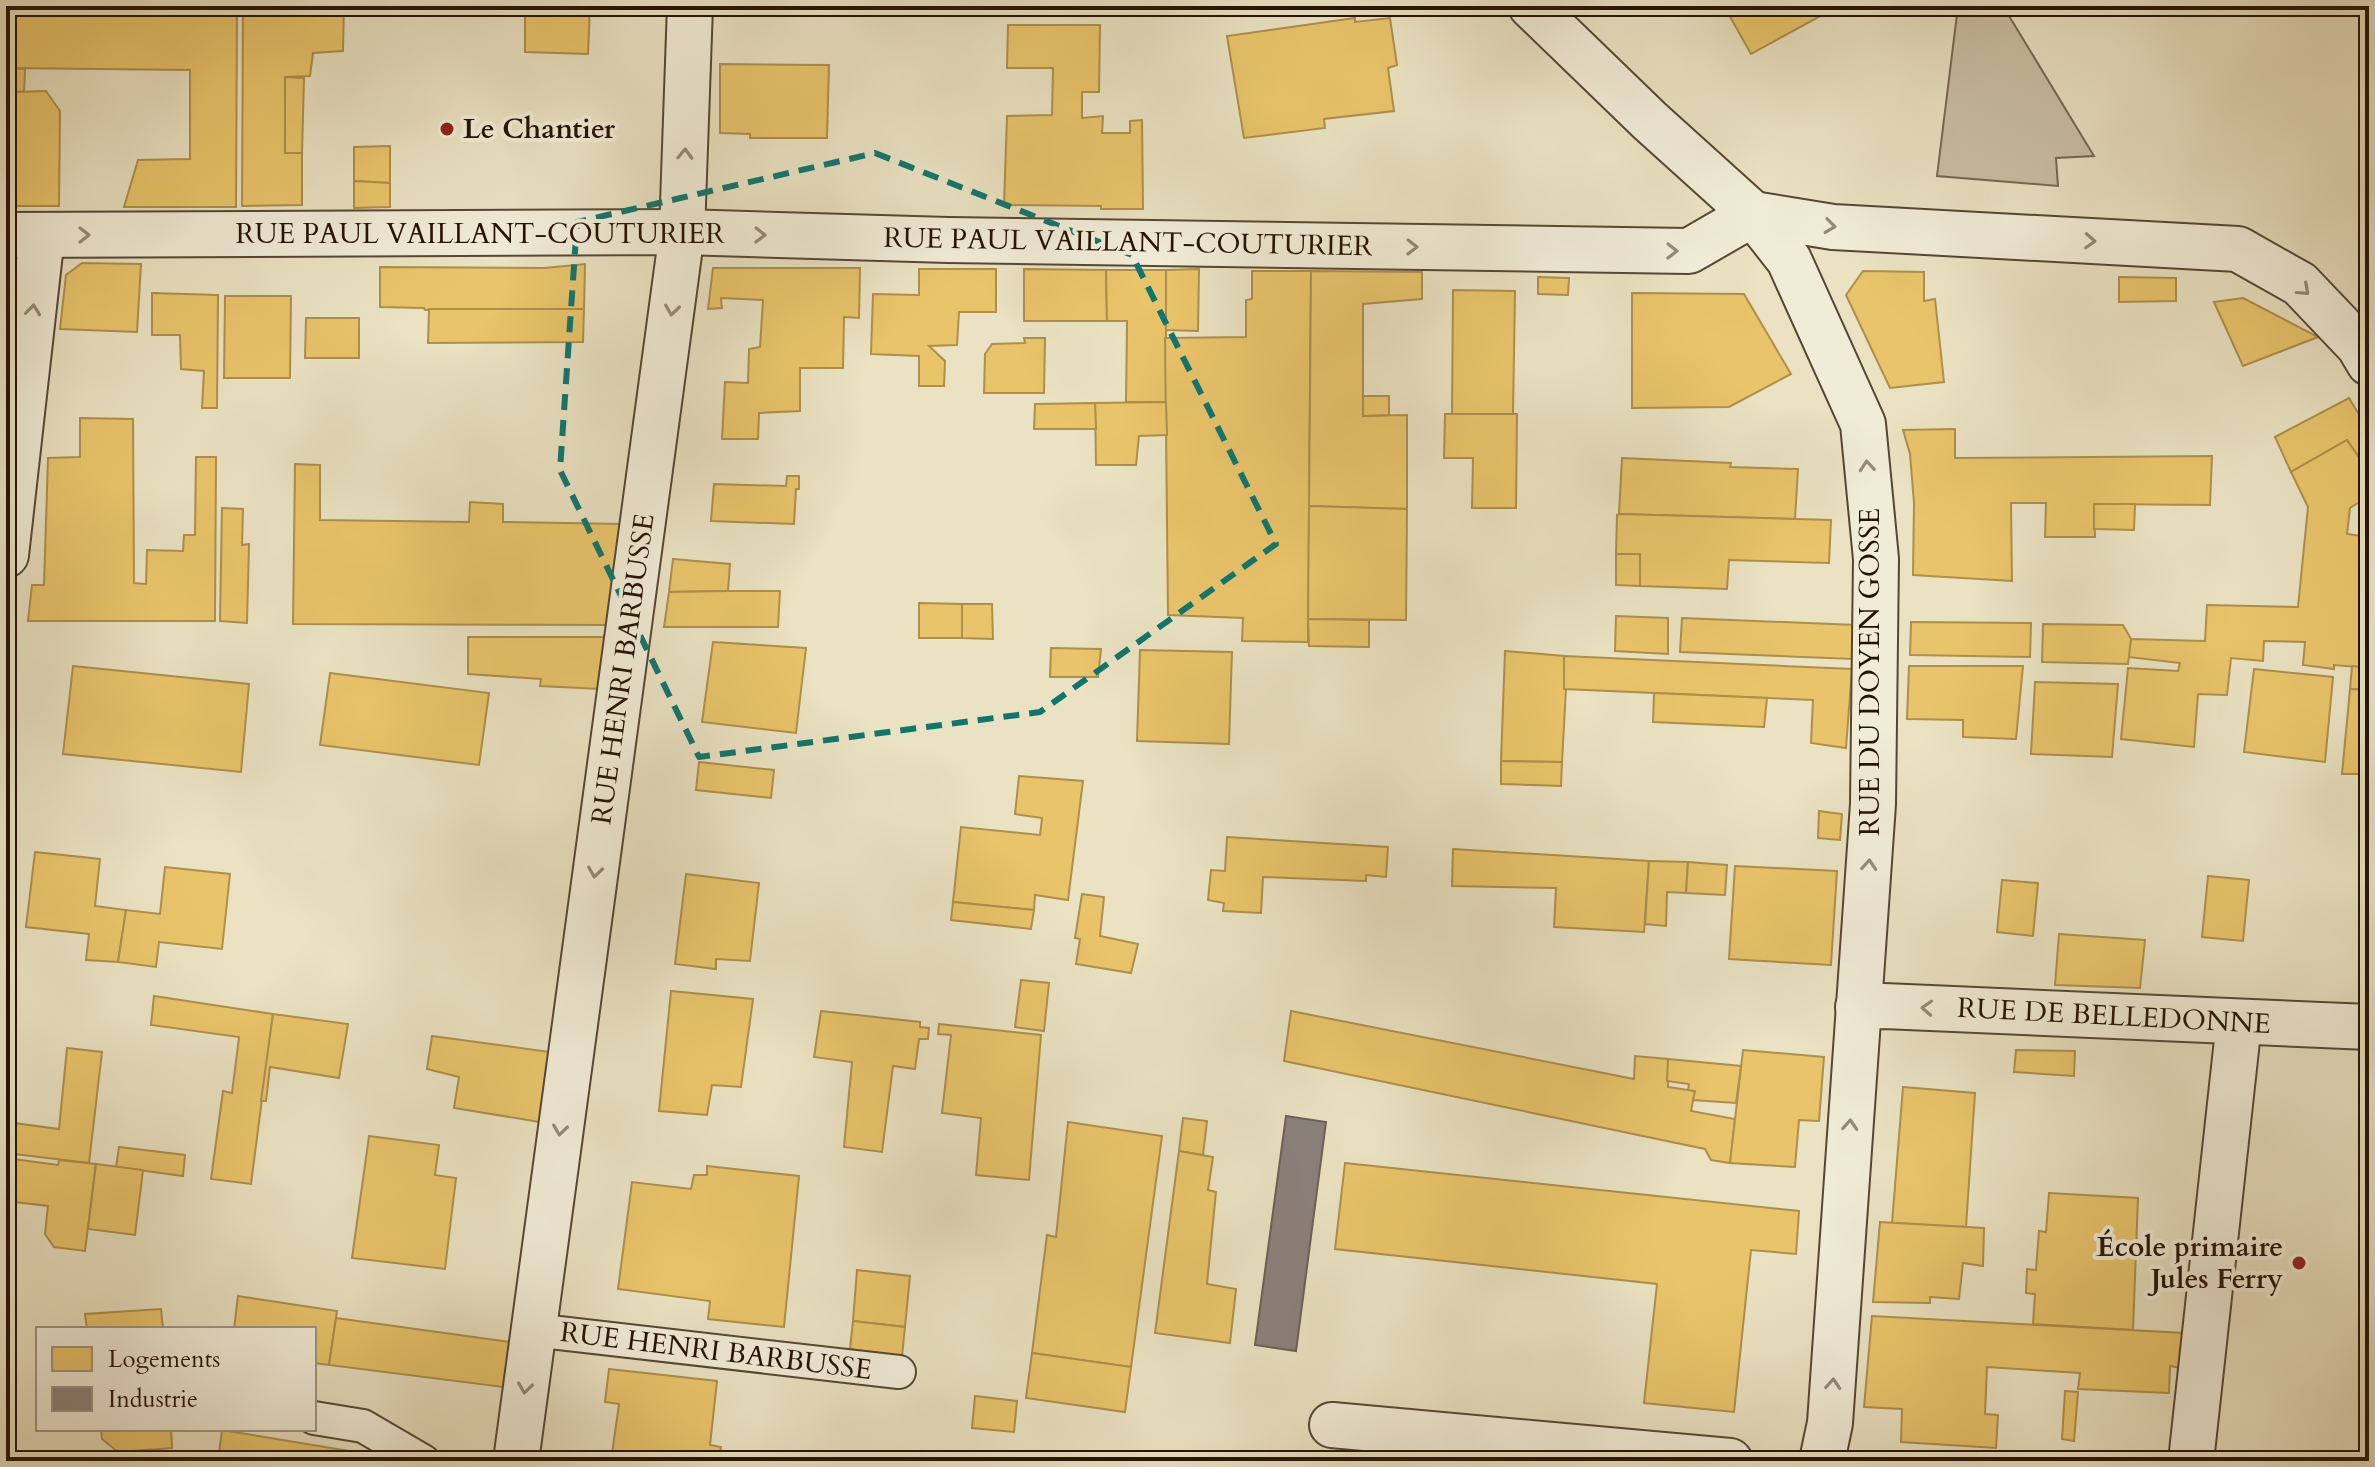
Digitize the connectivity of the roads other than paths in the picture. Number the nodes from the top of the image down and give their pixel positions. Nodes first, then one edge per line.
1 (690, 6) edge
2 (1531, 6) edge
3 (1753, 214) junction
4 (682, 232) junction
5 (24, 235) edge
6 (2369, 363) edge
7 (6, 555) edge
8 (1858, 1007) junction
9 (2239, 1022) junction
10 (2369, 1027) edge
11 (533, 1330) junction
12 (899, 1372) dead end
13 (316, 1418) edge
14 (1332, 1425) dead end
15 (423, 1461) edge
16 (516, 1461) edge
17 (1730, 1461) edge
18 (1822, 1461) edge
19 (2191, 1461) edge

4 -> 1 street, RUE HENRI BARBUSSE
2 - 3 street, RUE DU DOYEN GOSSE
4 -> 3 street, RUE PAUL VAILLANT-COUTURIER
3 -> 6 street
8 -> 3 street, RUE DU DOYEN GOSSE
5 -> 4 street, RUE PAUL VAILLANT-COUTURIER
4 -> 11 street, RUE HENRI BARBUSSE
7 -> 5 street
9 -> 8 street, RUE DE BELLEDONNE
18 -> 8 street, RUE DU DOYEN GOSSE
9 - 10 street, RUE DE BELLEDONNE
9 - 19 street
11 - 12 lane, RUE HENRI BARBUSSE
11 -> 16 street, RUE HENRI BARBUSSE
13 - 15 lane
14 - 17 street

